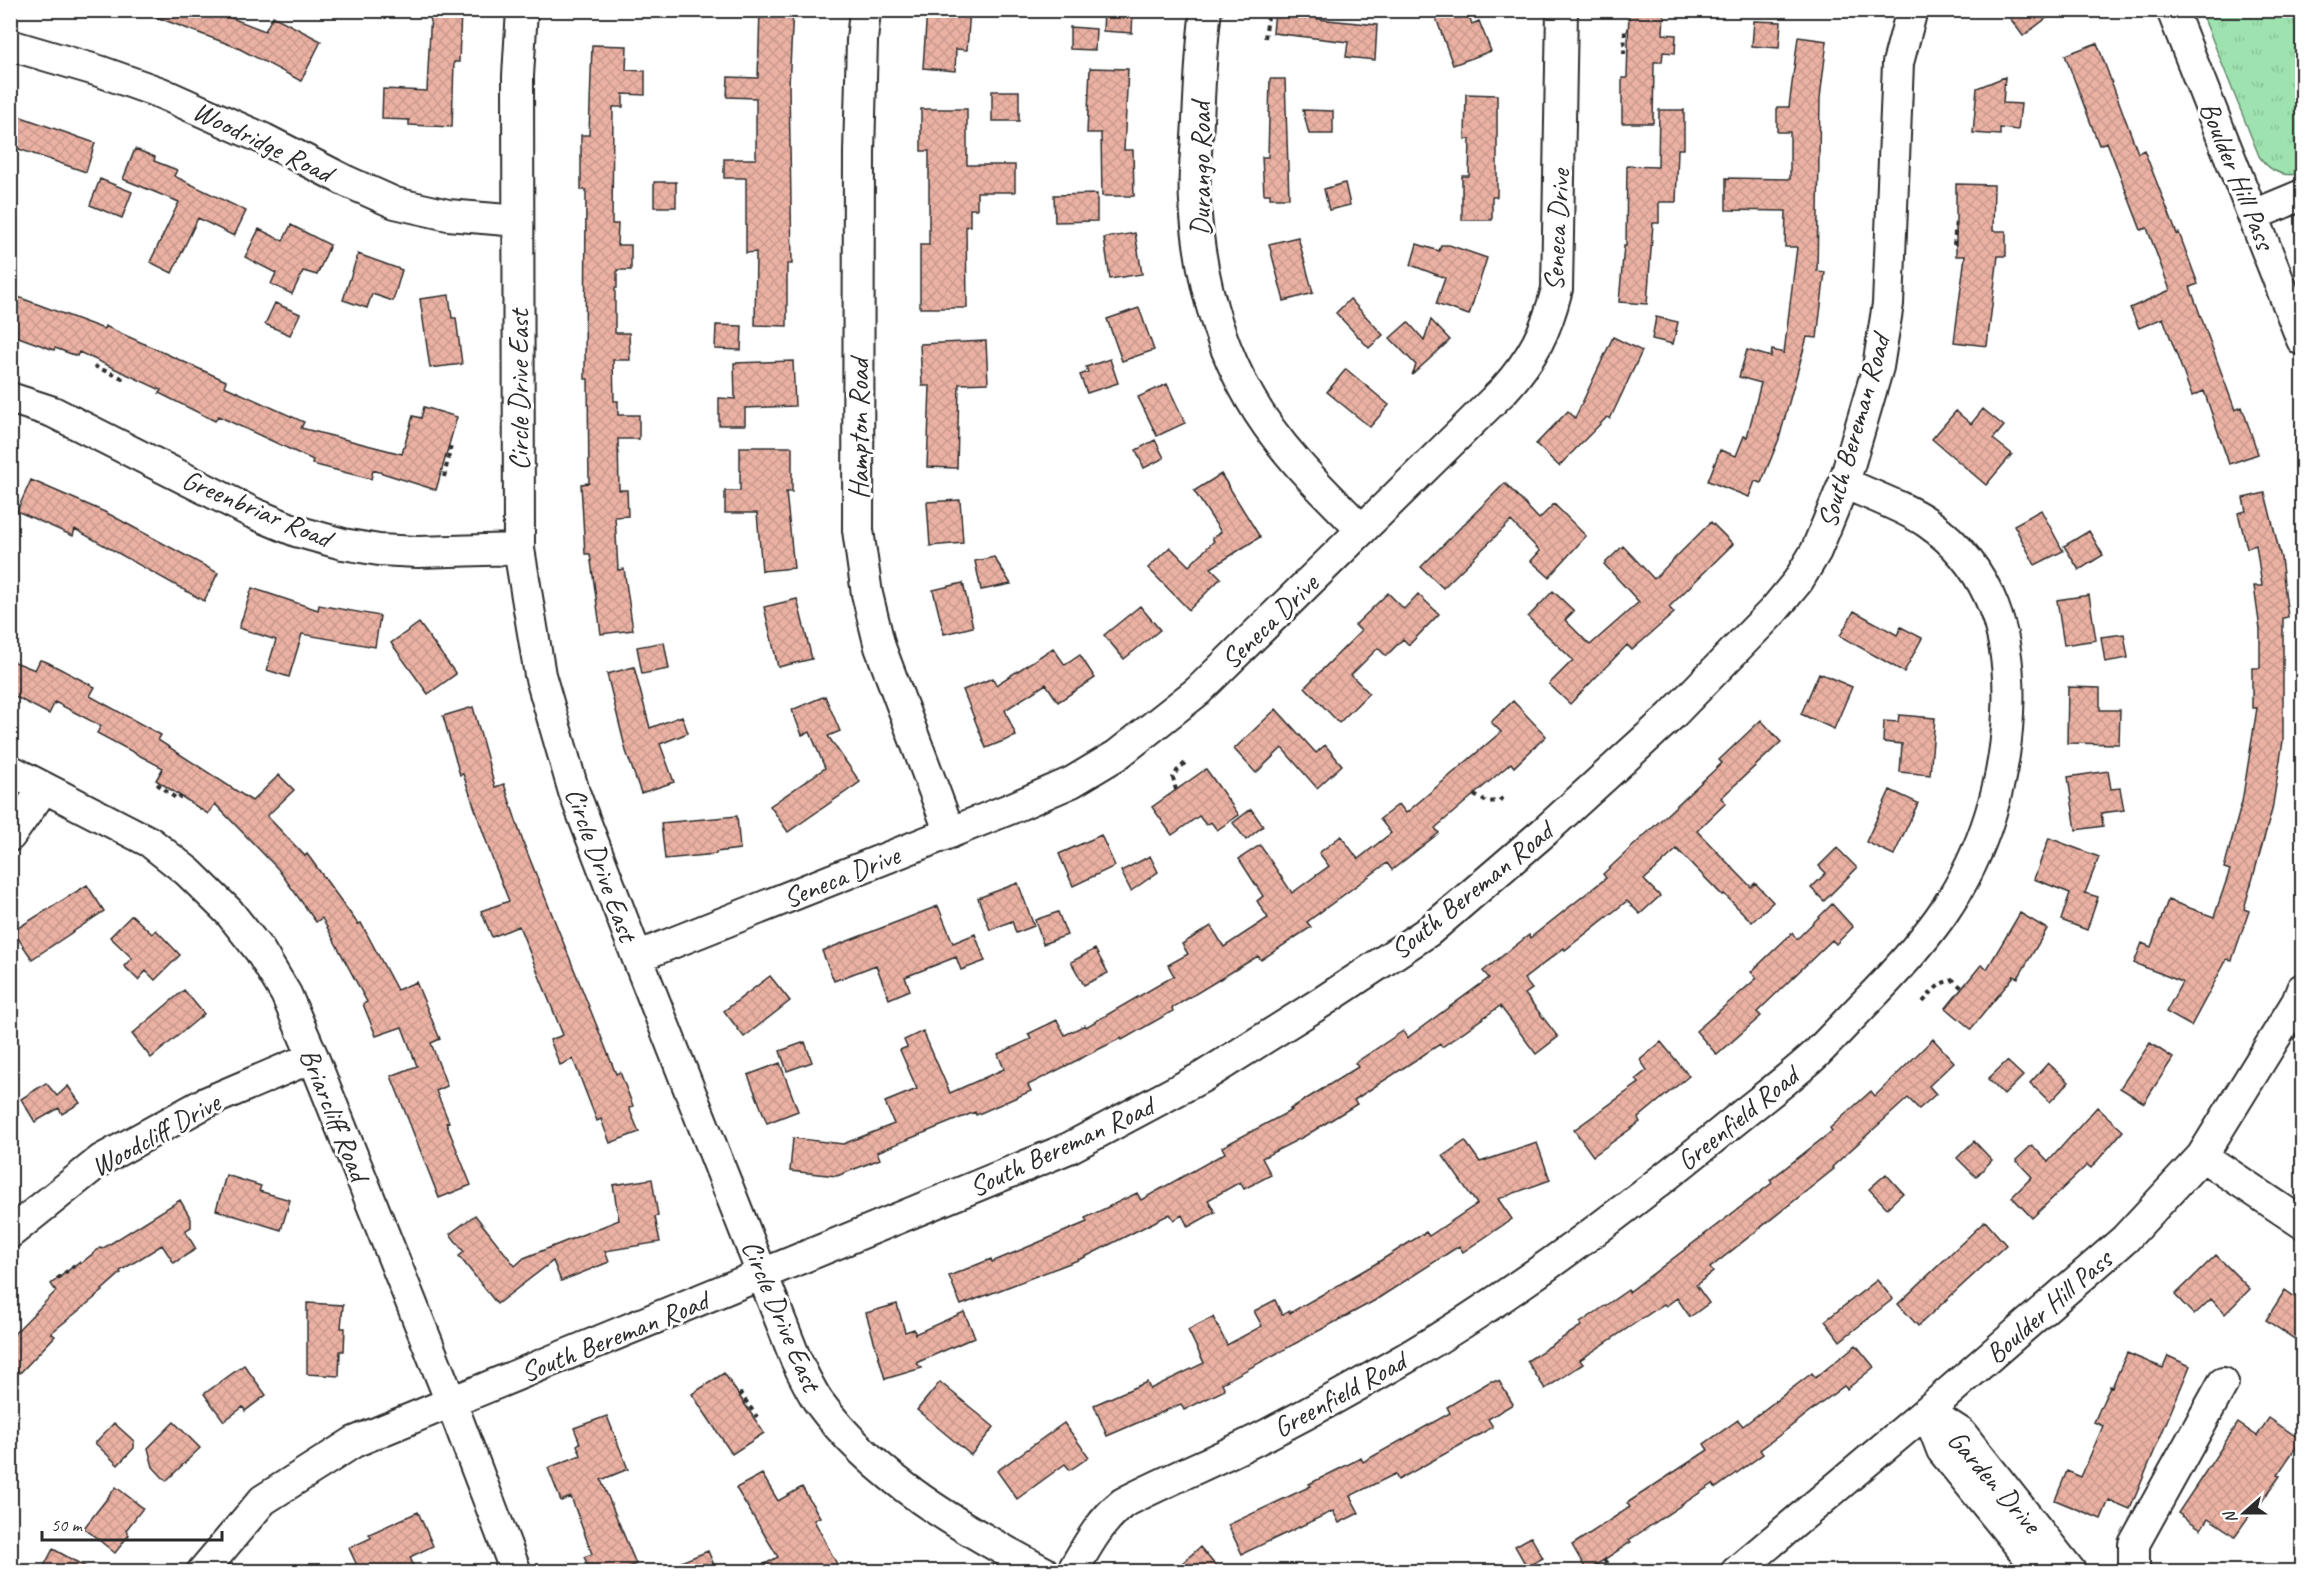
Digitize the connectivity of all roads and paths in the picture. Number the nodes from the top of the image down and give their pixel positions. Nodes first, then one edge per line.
1 (522, 10) edge
2 (865, 10) edge
3 (1206, 10) edge
4 (1562, 10) edge
5 (1912, 10) edge
6 (2172, 10) edge
7 (1275, 16) dead end
8 (1628, 30) dead end
9 (1265, 38) dead end
10 (10, 45) edge
11 (1624, 54) dead end
12 (2302, 195) edge
13 (2254, 215) junction
14 (1956, 219) dead end
15 (518, 221) junction
16 (1954, 244) dead end
17 (2302, 340) edge
18 (94, 366) dead end
19 (124, 373) dead end
20 (10, 398) edge
21 (449, 445) dead end
22 (444, 477) dead end
23 (1844, 483) junction
24 (1362, 530) junction
25 (519, 549) junction
26 (1187, 761) dead end
27 (10, 770) edge
28 (157, 784) dead end
29 (44, 788) junction
30 (1176, 790) dead end
31 (1474, 795) dead end
32 (1506, 795) dead end
33 (181, 796) dead end
34 (950, 832) junction
35 (10, 836) edge
36 (637, 957) junction
37 (1962, 988) dead end
38 (2302, 989) edge
39 (1923, 1002) dead end
40 (313, 1057) junction
41 (2202, 1156) junction
42 (2302, 1223) edge
43 (10, 1233) edge
44 (75, 1265) dead end
45 (763, 1275) junction
46 (57, 1279) dead end
47 (2223, 1383) dead end
48 (739, 1395) dead end
49 (451, 1402) junction
50 (1927, 1411) junction
51 (757, 1417) dead end
52 (1604, 1560) dead end
53 (1636, 1564) dead end
54 (1736, 1571) edge
55 (202, 1572) edge
56 (516, 1572) edge
57 (1044, 1572) edge
58 (1072, 1572) edge
59 (2041, 1572) edge
60 (2071, 1572) edge
61 (2133, 1572) edge

1 - 15 street, Circle Drive East
2 - 34 street, Hampton Road
3 - 24 street, Durango Road
4 - 24 street, Seneca Drive
5 - 23 street, South Bereman Road
6 - 13 street, Boulder Hill Pass
7 - 9 path
8 - 11 path
10 - 15 street, Woodridge Road
12 - 13 street
13 - 17 street, Boulder Hill Pass
14 - 16 path
15 - 25 street, Circle Drive East
18 - 19 path
20 - 25 street, Greenbriar Road
21 - 22 path
23 - 45 street, South Bereman Road
23 - 58 street, Greenfield Road
24 - 34 street, Seneca Drive
25 - 36 street, Circle Drive East
26 - 30 path
27 - 29 street, Briarcliff Road
28 - 33 path
29 - 35 street
29 - 40 street, Briarcliff Road
31 - 32 path
34 - 36 street, Seneca Drive
36 - 45 street, Circle Drive East
37 - 39 path
38 - 41 street, Boulder Hill Pass
40 - 43 street, Woodcliff Drive
40 - 49 street, Briarcliff Road
41 - 42 street
41 - 50 street, Boulder Hill Pass
44 - 46 path
45 - 49 street, South Bereman Road
45 - 57 street, Circle Drive East
47 - 61 street
48 - 51 path
49 - 55 street, South Bereman Road
49 - 56 street, Briarcliff Road
50 - 54 street, Boulder Hill Pass
50 - 59 street, Garden Drive
50 - 60 street, Garden Drive
52 - 53 path

